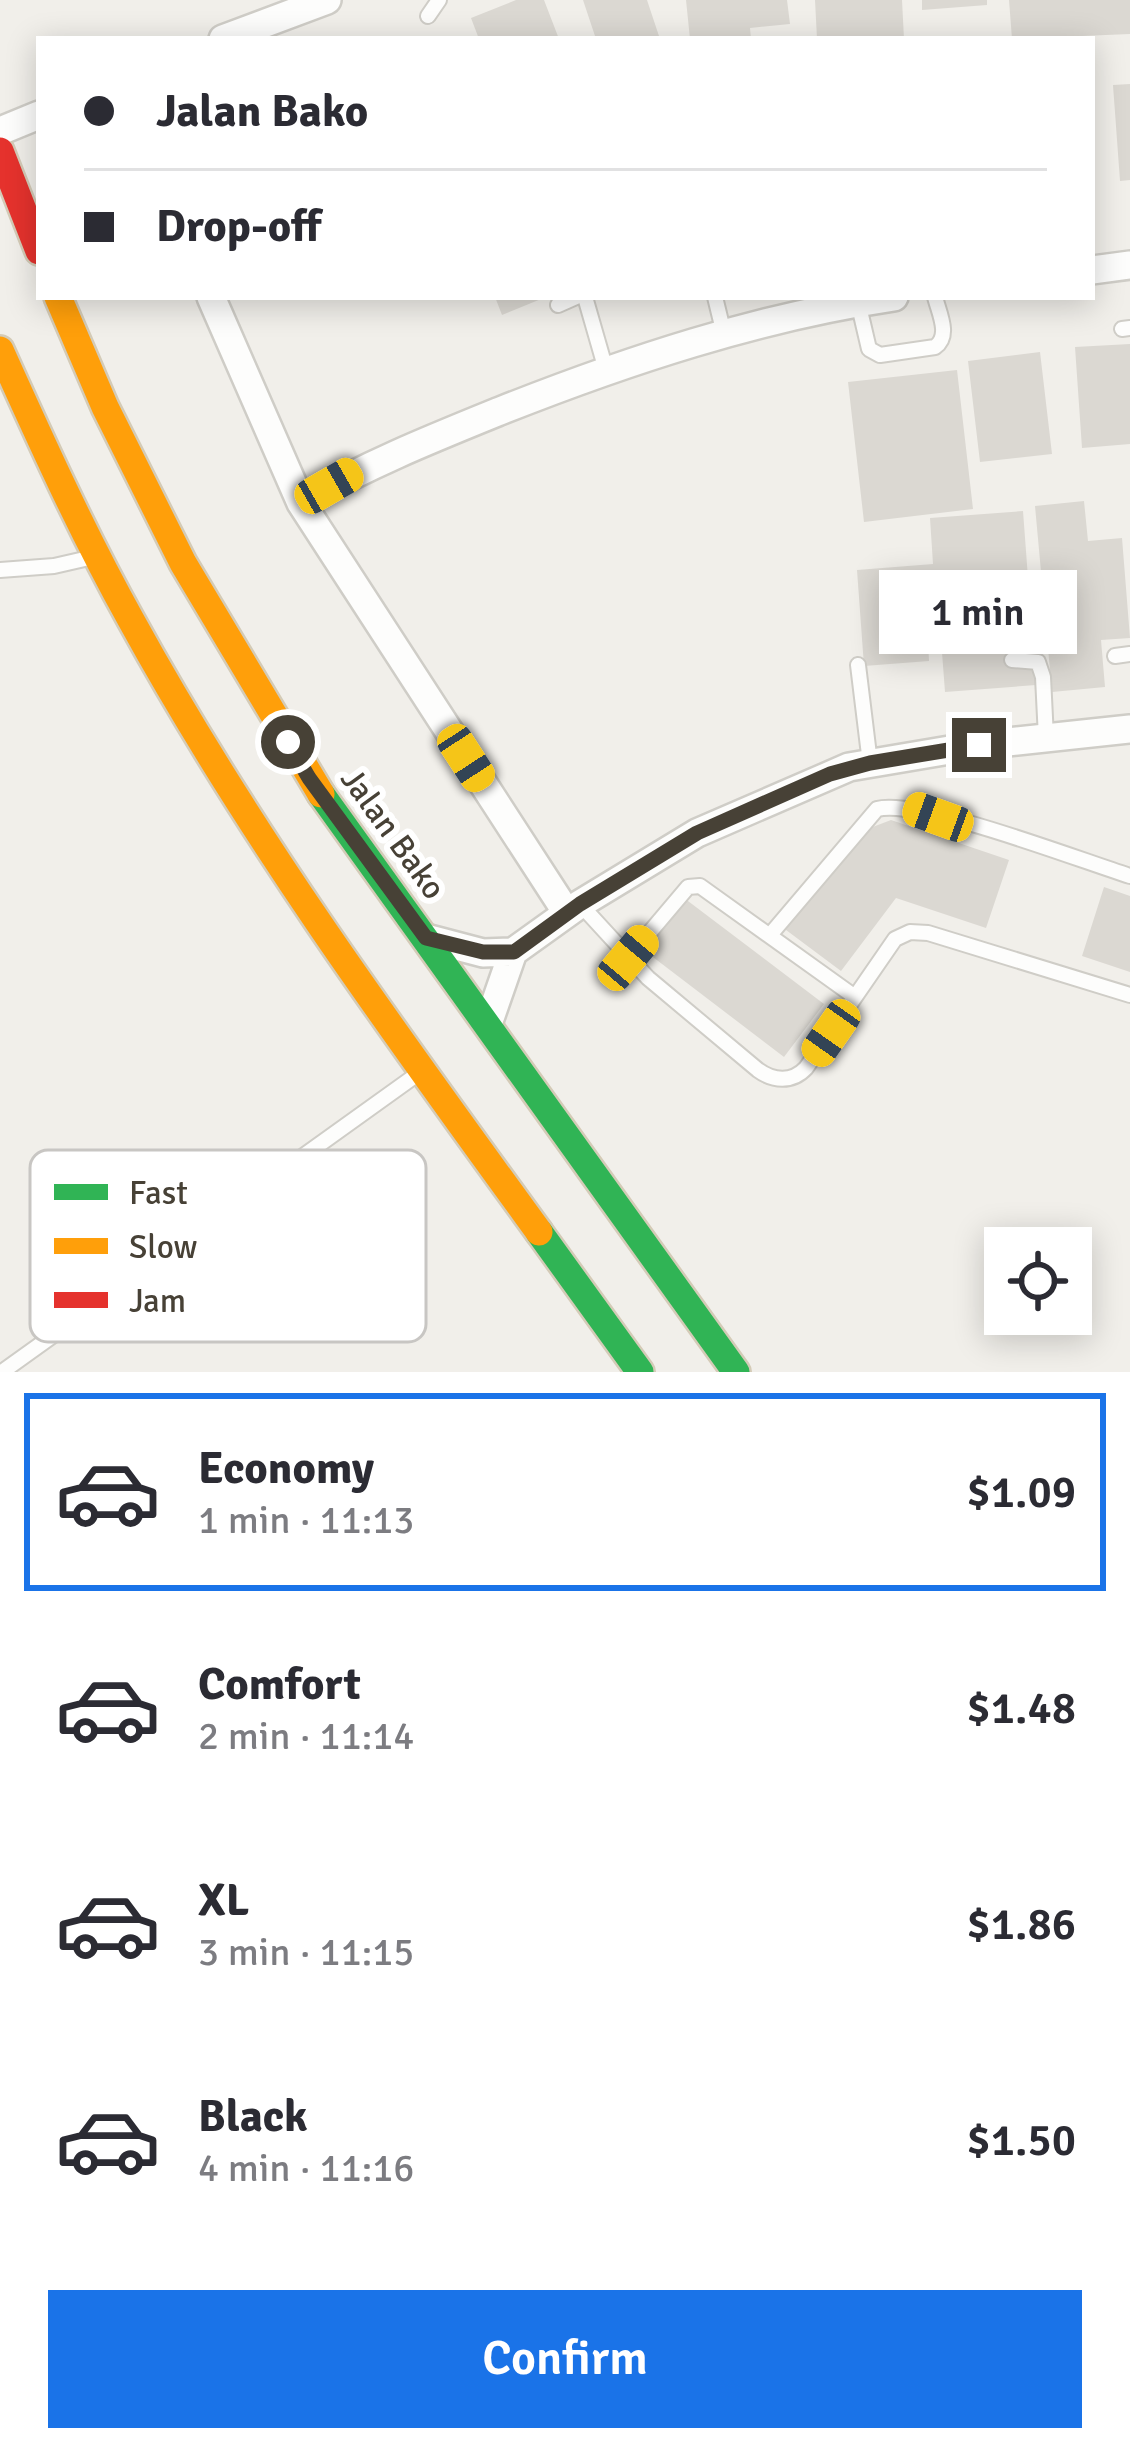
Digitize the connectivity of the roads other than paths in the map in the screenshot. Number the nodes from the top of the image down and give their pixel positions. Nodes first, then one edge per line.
1 (326, 0) edge
2 (439, 0) edge
3 (428, 16) dead end
4 (231, 36) edge
5 (36, 116) edge
6 (0, 131) edge
7 (0, 151) edge
8 (36, 243) edge
9 (1130, 265) edge
10 (1095, 270) edge
11 (59, 300) edge
12 (212, 300) edge
13 (572, 300) edge
14 (582, 300) edge
15 (716, 300) edge
16 (872, 300) edge
17 (936, 300) edge
18 (858, 302) junction
19 (558, 305) dead end
20 (724, 334) junction
21 (0, 350) edge
22 (606, 370) junction
23 (301, 502) junction
24 (94, 557) junction
25 (0, 570) edge
26 (1012, 660) dead end
27 (858, 665) dead end
28 (1130, 729) edge
29 (1046, 738) junction
30 (870, 763) junction
31 (1130, 876) edge
32 (573, 909) junction
33 (770, 934) junction
34 (426, 938) junction
35 (514, 952) junction
36 (628, 958) junction
37 (1130, 995) edge
38 (855, 997) junction
39 (488, 1024) junction
40 (423, 1070) junction
41 (311, 1150) edge
42 (44, 1342) edge
43 (2, 1372) edge
44 (640, 1372) edge
45 (736, 1372) edge

1 - 4 street
2 - 3 lane
5 - 6 street
7 - 8 main road
9 - 10 street
11 - 34 main road, Jalan Bako
12 - 23 street
13 - 19 lane
14 - 22 lane
15 - 20 lane
16 - 18 street
17 - 18 lane
18 - 20 street
20 - 22 street
21 - 24 main road
22 - 23 street
23 - 32 street
24 - 25 lane
24 - 40 main road
26 - 29 lane
27 - 30 lane
28 - 29 street
29 - 30 street
30 - 32 street
31 - 33 lane
32 - 35 street
32 - 36 lane
33 - 36 lane
33 - 38 lane
34 - 35 street
34 - 39 main road, Jalan Bako
35 - 39 street
36 - 38 lane
37 - 38 lane
39 - 45 main road, Jalan Bako
40 - 41 lane
40 - 44 main road
42 - 43 lane

